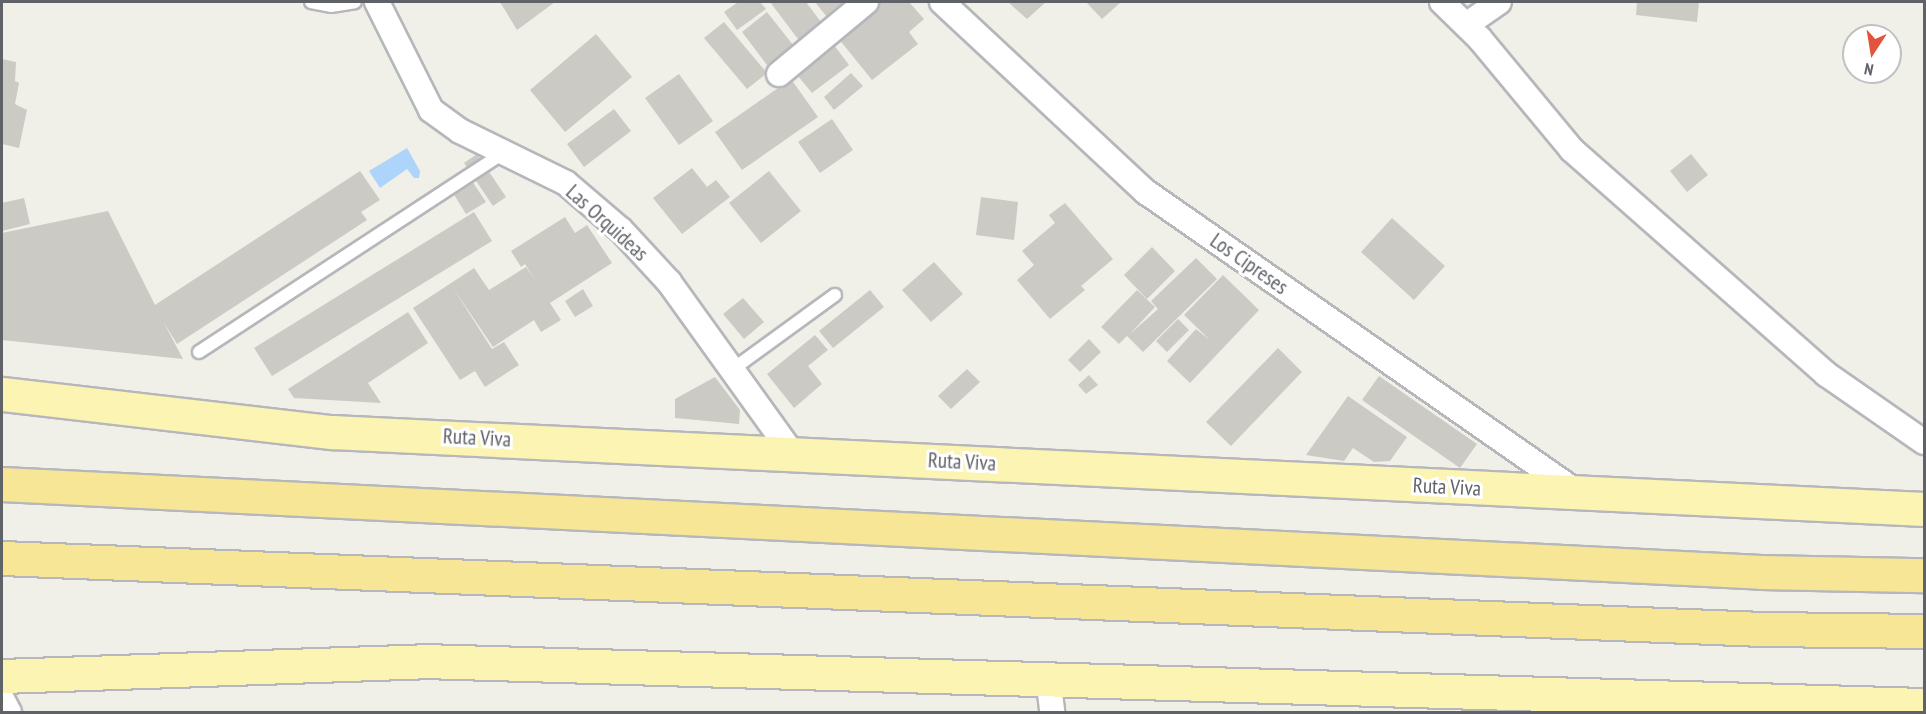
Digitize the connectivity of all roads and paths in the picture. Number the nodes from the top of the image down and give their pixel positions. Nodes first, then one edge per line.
1 (311, 2) edge
2 (355, 2) edge
3 (377, 2) edge
4 (866, 2) edge
5 (942, 2) edge
6 (1442, 2) edge
7 (1499, 2) edge
8 (1466, 25) junction
9 (779, 74) dead end
10 (503, 153) junction
11 (835, 295) dead end
12 (199, 352) dead end
13 (733, 369) junction
14 (2, 394) edge
15 (1924, 442) edge
16 (792, 453) junction
17 (2, 484) edge
18 (1580, 494) junction
19 (1924, 509) edge
20 (2, 558) edge
21 (1924, 575) edge
22 (1924, 631) edge
23 (2, 676) edge
24 (1048, 677) junction
25 (2, 699) edge
26 (1924, 705) edge
27 (1821, 708) edge
28 (9, 712) edge
29 (1052, 712) edge

1 - 2 lane
3 - 10 street, Las Orquideas
4 - 9 street
5 - 18 street, Los Cipreses
6 - 8 street
7 - 8 street
8 - 15 street
10 - 12 lane
10 - 13 street, Las Orquideas
11 - 13 lane
13 - 16 street, Las Orquideas
14 - 16 main road, Ruta Viva
16 - 18 main road, Ruta Viva
17 - 21 highway
18 - 19 main road, Ruta Viva
20 - 22 highway
23 - 24 main road
24 - 27 main road
24 - 29 street
25 - 28 street
26 - 27 main road

